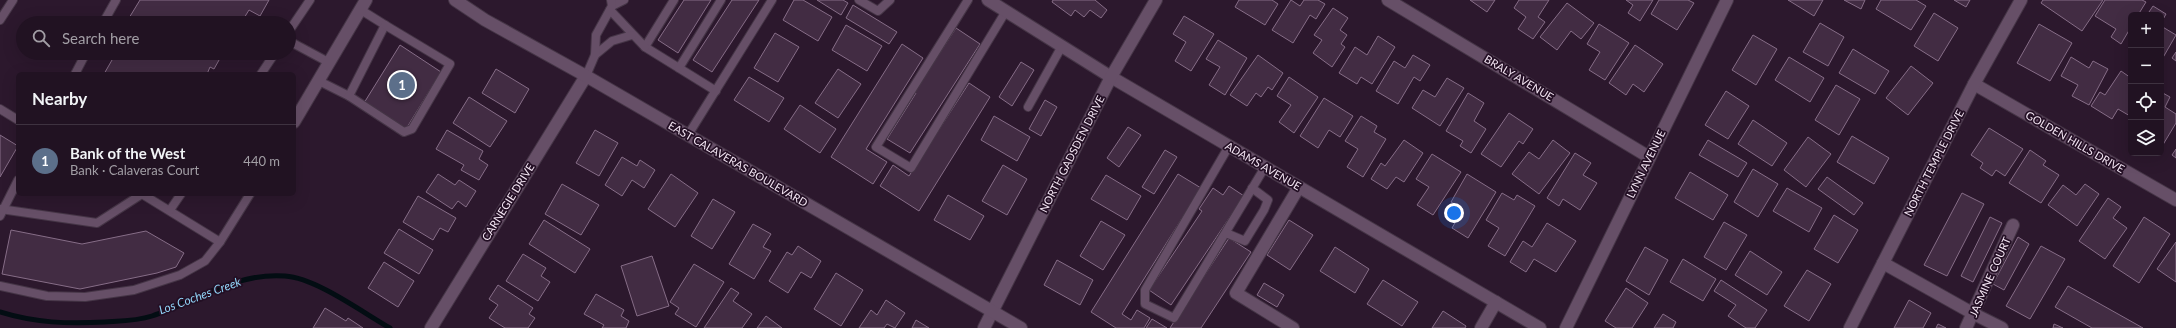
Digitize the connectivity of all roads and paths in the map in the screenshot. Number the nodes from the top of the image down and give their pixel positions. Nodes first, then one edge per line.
1 (12, 0) edge
2 (115, 0) edge
3 (310, 0) edge
4 (454, 0) edge
5 (624, 0) edge
6 (674, 0) edge
7 (720, 0) edge
8 (772, 0) edge
9 (859, 0) edge
10 (890, 0) edge
11 (968, 0) edge
12 (988, 0) edge
13 (1156, 0) edge
14 (1388, 0) edge
15 (1727, 0) edge
16 (2021, 0) edge
17 (363, 5) edge
18 (611, 5) edge
19 (1006, 11) junction
20 (107, 16) edge
21 (0, 20) edge
22 (296, 21) edge
23 (385, 25) junction
24 (632, 35) junction
25 (296, 45) edge
26 (1062, 46) junction
27 (645, 47) junction
28 (595, 55) junction
29 (82, 60) edge
30 (270, 60) edge
31 (330, 63) junction
32 (679, 68) junction
33 (76, 72) edge
34 (262, 72) edge
35 (586, 76) junction
36 (1111, 77) junction
37 (319, 81) junction
38 (1974, 84) junction
39 (716, 91) junction
40 (349, 96) junction
41 (1028, 107) dead end
42 (0, 109) edge
43 (16, 119) edge
44 (296, 119) edge
45 (688, 135) junction
46 (1229, 146) junction
47 (1649, 157) junction
48 (1265, 167) junction
49 (16, 184) edge
50 (1299, 187) junction
51 (1252, 188) junction
52 (139, 196) edge
53 (146, 196) edge
54 (180, 196) edge
55 (249, 196) edge
56 (2176, 200) edge
57 (170, 210) junction
58 (1, 212) edge
59 (2013, 225) dead end
60 (1226, 233) junction
61 (220, 242) junction
62 (1883, 263) junction
63 (0, 286) edge
64 (1496, 302) junction
65 (994, 312) junction
66 (1974, 314) junction
67 (431, 328) edge
68 (984, 328) edge
69 (1021, 328) edge
70 (1293, 328) edge
71 (1481, 328) edge
72 (1540, 328) edge
73 (1566, 328) edge
74 (1850, 328) edge
75 (1966, 328) edge
76 (2002, 328) edge

1 - 21 lane
2 - 20 lane
3 - 22 lane
4 - 35 street, EAST CALAVERAS BOULEVARD
5 - 18 lane
6 - 27 lane
7 - 32 lane
8 - 39 lane
9 - 10 lane
11 - 19 lane
12 - 19 street, ADAMS AVENUE
13 - 36 street, NORTH GADSDEN DRIVE
14 - 47 street, BRALY AVENUE
15 - 47 street, LYNN AVENUE
16 - 38 street, NORTH TEMPLE DRIVE
17 - 23 lane
17 - 31 street
18 - 24 lane
18 - 28 lane
19 - 26 street, ADAMS AVENUE
23 - 40 lane
23 - 40 lane
24 - 27 lane
24 - 28 lane
25 - 31 lane
26 - 36 street, ADAMS AVENUE
26 - 41 lane
27 - 32 lane
28 - 35 lane
29 - 33 lane
30 - 34 lane
31 - 37 street
32 - 39 lane
35 - 45 street, EAST CALAVERAS BOULEVARD
35 - 67 street, CARNEGIE DRIVE
36 - 46 street, ADAMS AVENUE
36 - 65 street, NORTH GADSDEN DRIVE
37 - 40 lane
37 - 44 street
38 - 56 street, GOLDEN HILLS DRIVE
38 - 62 street, NORTH TEMPLE DRIVE
39 - 45 lane
42 - 43 lane
45 - 65 street, EAST CALAVERAS BOULEVARD
46 - 48 street, ADAMS AVENUE
46 - 60 lane
47 - 73 street, LYNN AVENUE
48 - 50 street, ADAMS AVENUE
48 - 51 lane
49 - 58 lane
50 - 64 street, ADAMS AVENUE
50 - 70 street
51 - 60 lane
51 - 60 lane
52 - 58 lane
53 - 57 lane
54 - 57 lane
55 - 61 lane
57 - 61 lane
59 - 66 street, JASMINE COURT
61 - 63 lane
62 - 66 street
62 - 74 street, NORTH TEMPLE DRIVE
64 - 71 street
64 - 72 street, ADAMS AVENUE
65 - 68 street, NORTH GADSDEN DRIVE
65 - 69 street, EAST CALAVERAS BOULEVARD
66 - 75 street, JASMINE COURT
66 - 76 street

